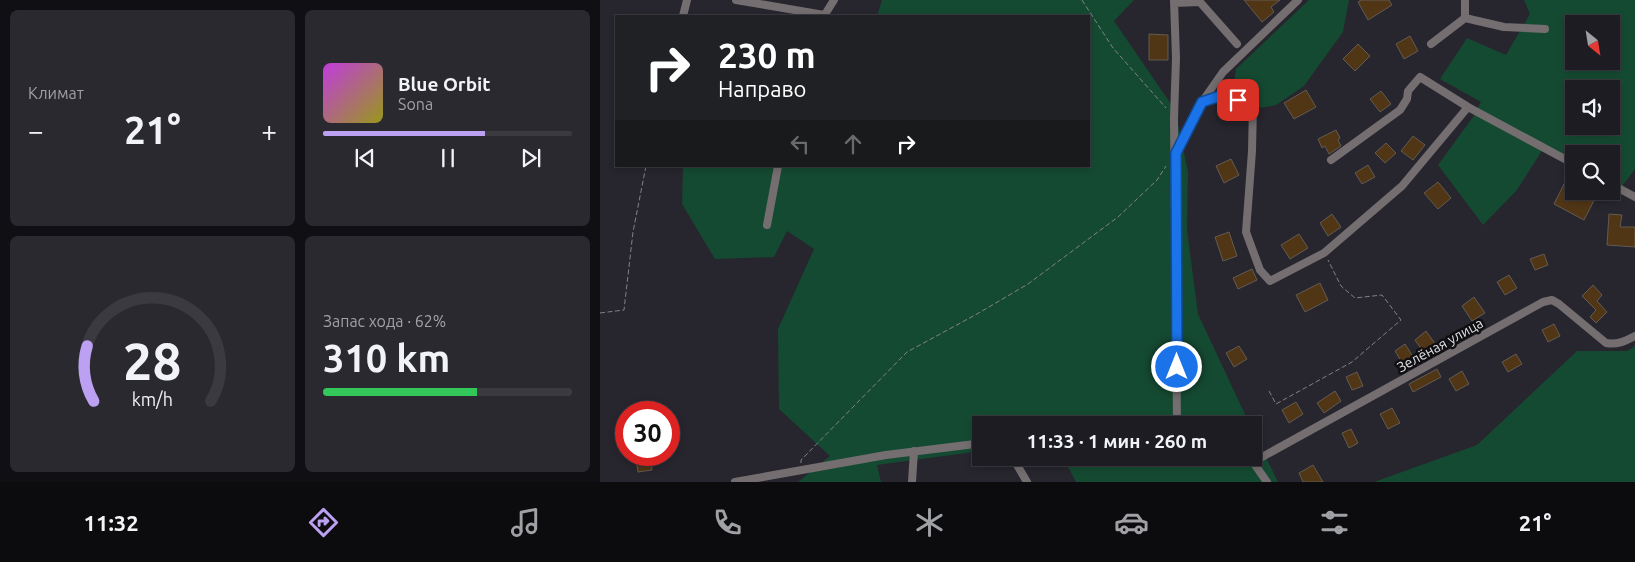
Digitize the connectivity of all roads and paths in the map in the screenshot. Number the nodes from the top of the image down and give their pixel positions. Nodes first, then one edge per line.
1 (687, 0) edge
2 (736, 0) edge
3 (834, 0) edge
4 (1082, 0) edge
5 (1298, 0) edge
6 (1465, 0) edge
7 (1174, 1) edge
8 (683, 15) edge
9 (818, 15) edge
10 (825, 15) edge
11 (1465, 18) junction
12 (1545, 29) dead end
13 (1237, 44) dead end
14 (1431, 44) dead end
15 (1202, 102) junction
16 (1468, 107) junction
17 (1174, 118) junction
18 (1176, 153) junction
19 (1565, 159) edge
20 (1331, 160) dead end
21 (1166, 166) dead end
22 (646, 167) edge
23 (778, 167) edge
24 (1620, 189) edge
25 (1635, 197) edge
26 (767, 225) dead end
27 (1324, 253) junction
28 (600, 313) edge
29 (1635, 336) edge
30 (1269, 391) dead end
31 (1177, 416) edge
32 (972, 444) edge
33 (914, 451) junction
34 (1262, 457) edge
35 (1017, 466) edge
36 (1256, 466) edge
37 (800, 470) junction
38 (734, 482) edge
39 (912, 482) edge
40 (1026, 482) edge
41 (1267, 482) edge

1 - 8 street
2 - 9 street
3 - 10 street
4 - 17 path
5 - 15 street
6 - 11 street
7 - 13 street
7 - 17 street
11 - 12 street
11 - 14 street
15 - 18 street
15 - 27 street
16 - 19 street
16 - 20 street
16 - 27 street
17 - 18 street
18 - 31 street
21 - 37 path
22 - 28 path
23 - 26 street
24 - 25 street
27 - 30 path
29 - 34 street, Зелёная улица
32 - 33 street
33 - 37 street
33 - 39 street
35 - 40 street
36 - 41 street
37 - 38 street

